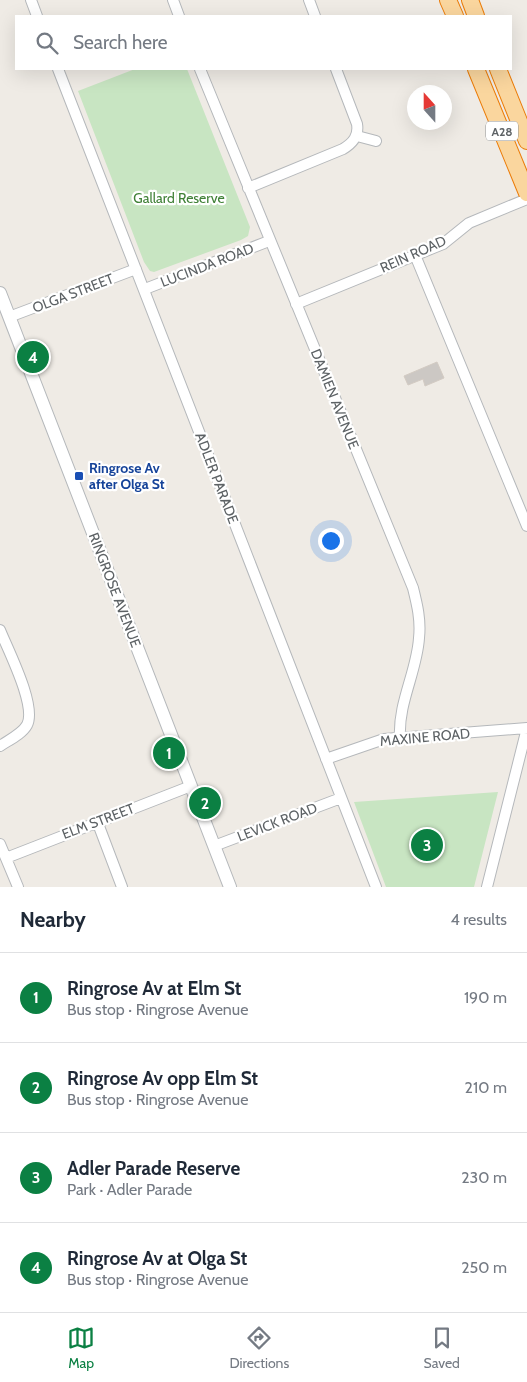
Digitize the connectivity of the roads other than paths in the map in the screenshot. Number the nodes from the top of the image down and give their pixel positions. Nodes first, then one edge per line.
1 (31, 0) edge
2 (172, 0) edge
3 (309, 0) edge
4 (448, 0) edge
5 (470, 0) edge
6 (37, 15) edge
7 (179, 15) edge
8 (315, 15) edge
9 (455, 15) edge
10 (476, 15) edge
11 (58, 70) edge
12 (200, 70) edge
13 (336, 70) edge
14 (476, 70) edge
15 (498, 70) edge
16 (357, 136) junction
17 (376, 141) dead end
18 (527, 141) edge
19 (248, 188) junction
20 (527, 193) edge
21 (527, 199) edge
22 (269, 241) junction
23 (415, 255) junction
24 (136, 269) junction
25 (144, 289) junction
26 (296, 304) junction
27 (3, 306) edge
28 (527, 526) edge
29 (0, 630) edge
30 (527, 728) edge
31 (400, 737) junction
32 (0, 746) edge
33 (326, 759) junction
34 (190, 786) junction
35 (341, 798) junction
36 (97, 821) junction
37 (0, 844) edge
38 (214, 846) junction
39 (6, 858) junction
40 (18, 887) edge
41 (122, 887) edge
42 (230, 887) edge
43 (376, 887) edge
44 (487, 887) edge

1 - 6 street
2 - 7 street
3 - 8 street
4 - 9 highway
5 - 10 highway
11 - 24 street, ADLER PARADE
12 - 19 street, DAMIEN AVENUE
13 - 16 street
14 - 20 highway, A28
15 - 18 highway, A28
16 - 17 street
16 - 19 street
19 - 22 street, DAMIEN AVENUE
21 - 23 street, REIN ROAD
22 - 25 street, LUCINDA ROAD
22 - 26 street, DAMIEN AVENUE
23 - 26 street, REIN ROAD
23 - 28 street
24 - 25 street, ADLER PARADE
24 - 27 street, OLGA STREET
25 - 33 street, ADLER PARADE
26 - 31 street, DAMIEN AVENUE
27 - 34 street, RINGROSE AVENUE
29 - 32 street
30 - 31 street, MAXINE ROAD
30 - 44 street
31 - 33 street, MAXINE ROAD
33 - 35 street, ADLER PARADE
34 - 36 street, ELM STREET
34 - 38 street, RINGROSE AVENUE
35 - 38 street, LEVICK ROAD
35 - 43 street, ADLER PARADE
36 - 39 street, ELM STREET
36 - 41 street
37 - 39 street
38 - 42 street, RINGROSE AVENUE
39 - 40 street

